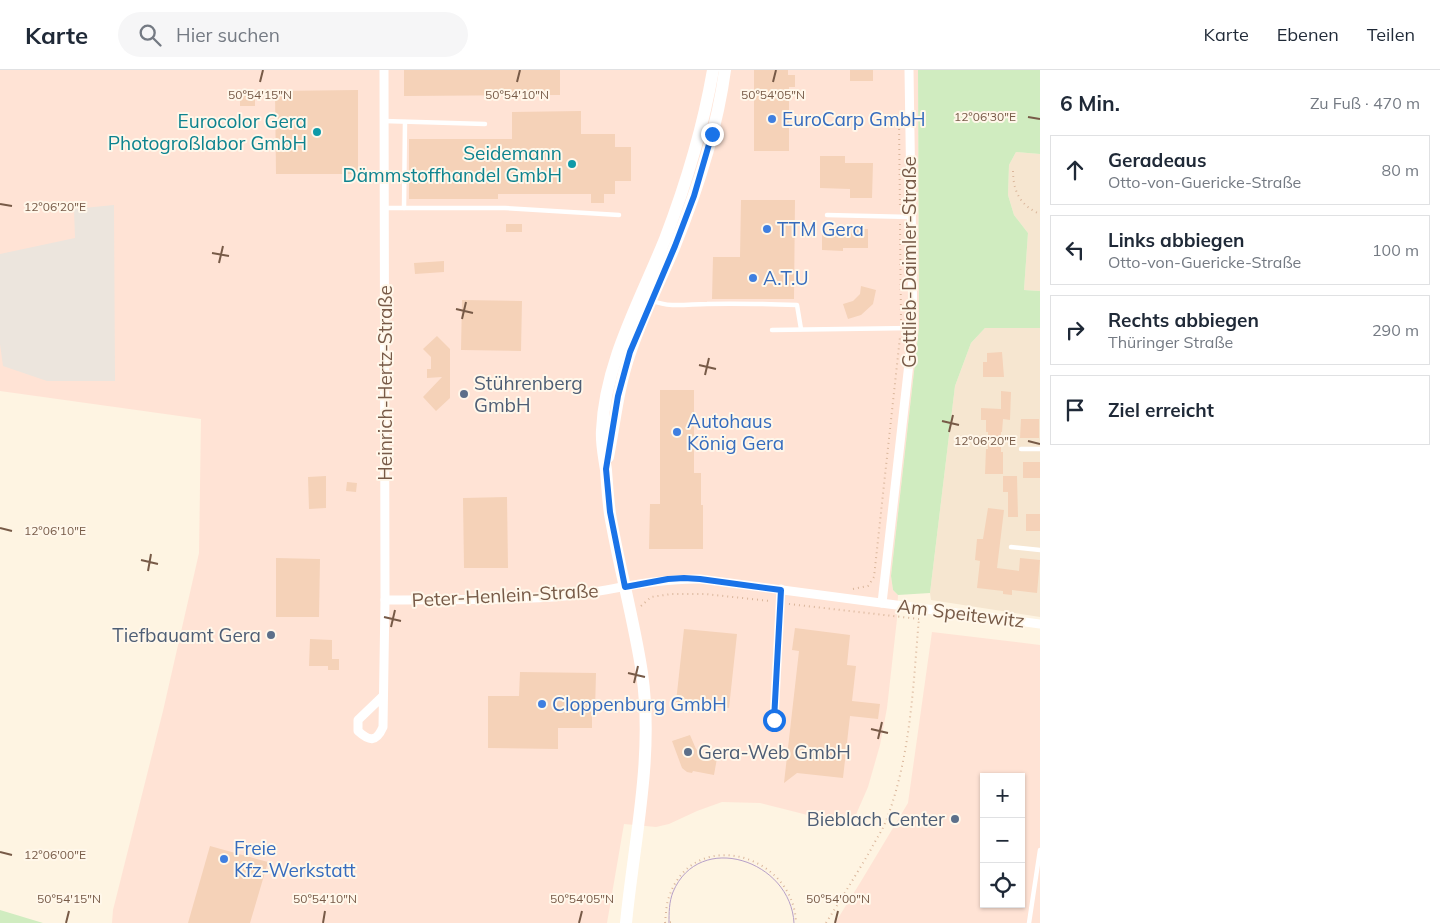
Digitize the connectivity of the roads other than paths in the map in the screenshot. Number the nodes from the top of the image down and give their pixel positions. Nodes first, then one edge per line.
1 (384, 70) edge
2 (713, 70) edge
3 (724, 70) edge
4 (909, 70) edge
5 (384, 121) junction
6 (404, 122) junction
7 (485, 124) dead end
8 (384, 208) junction
9 (404, 208) junction
10 (620, 215) dead end
11 (827, 215) dead end
12 (911, 217) junction
13 (646, 298) junction
14 (913, 328) junction
15 (801, 329) junction
16 (772, 330) dead end
17 (1021, 449) dead end
18 (1040, 450) edge
19 (1010, 547) dead end
20 (1040, 550) edge
21 (625, 587) junction
22 (781, 590) junction
23 (385, 600) junction
24 (882, 603) junction
25 (1040, 624) edge
26 (383, 696) junction
27 (774, 720) dead end
28 (1040, 850) edge
29 (626, 923) edge
30 (1029, 923) edge

1 - 5 street, Heinrich-Hertz-Straße
2 - 13 main road
3 - 13 main road
4 - 12 street, Gottlieb-Daimler-Straße
5 - 6 lane
5 - 8 street, Heinrich-Hertz-Straße
6 - 7 lane
6 - 9 lane
8 - 9 lane
8 - 23 street, Heinrich-Hertz-Straße
9 - 10 lane
11 - 12 lane
12 - 14 street, Gottlieb-Daimler-Straße
13 - 15 lane
13 - 21 main road
14 - 15 lane
14 - 24 street, Gottlieb-Daimler-Straße
15 - 16 lane
17 - 18 lane
19 - 20 lane
21 - 22 street, Peter-Henlein-Straße
21 - 23 street, Peter-Henlein-Straße
21 - 29 main road
22 - 24 street, Am Speitewitz
22 - 27 street
23 - 26 street, Heinrich-Hertz-Straße
24 - 25 street, Am Speitewitz
26 - 26 street, Heinrich-Hertz-Straße
28 - 30 lane

